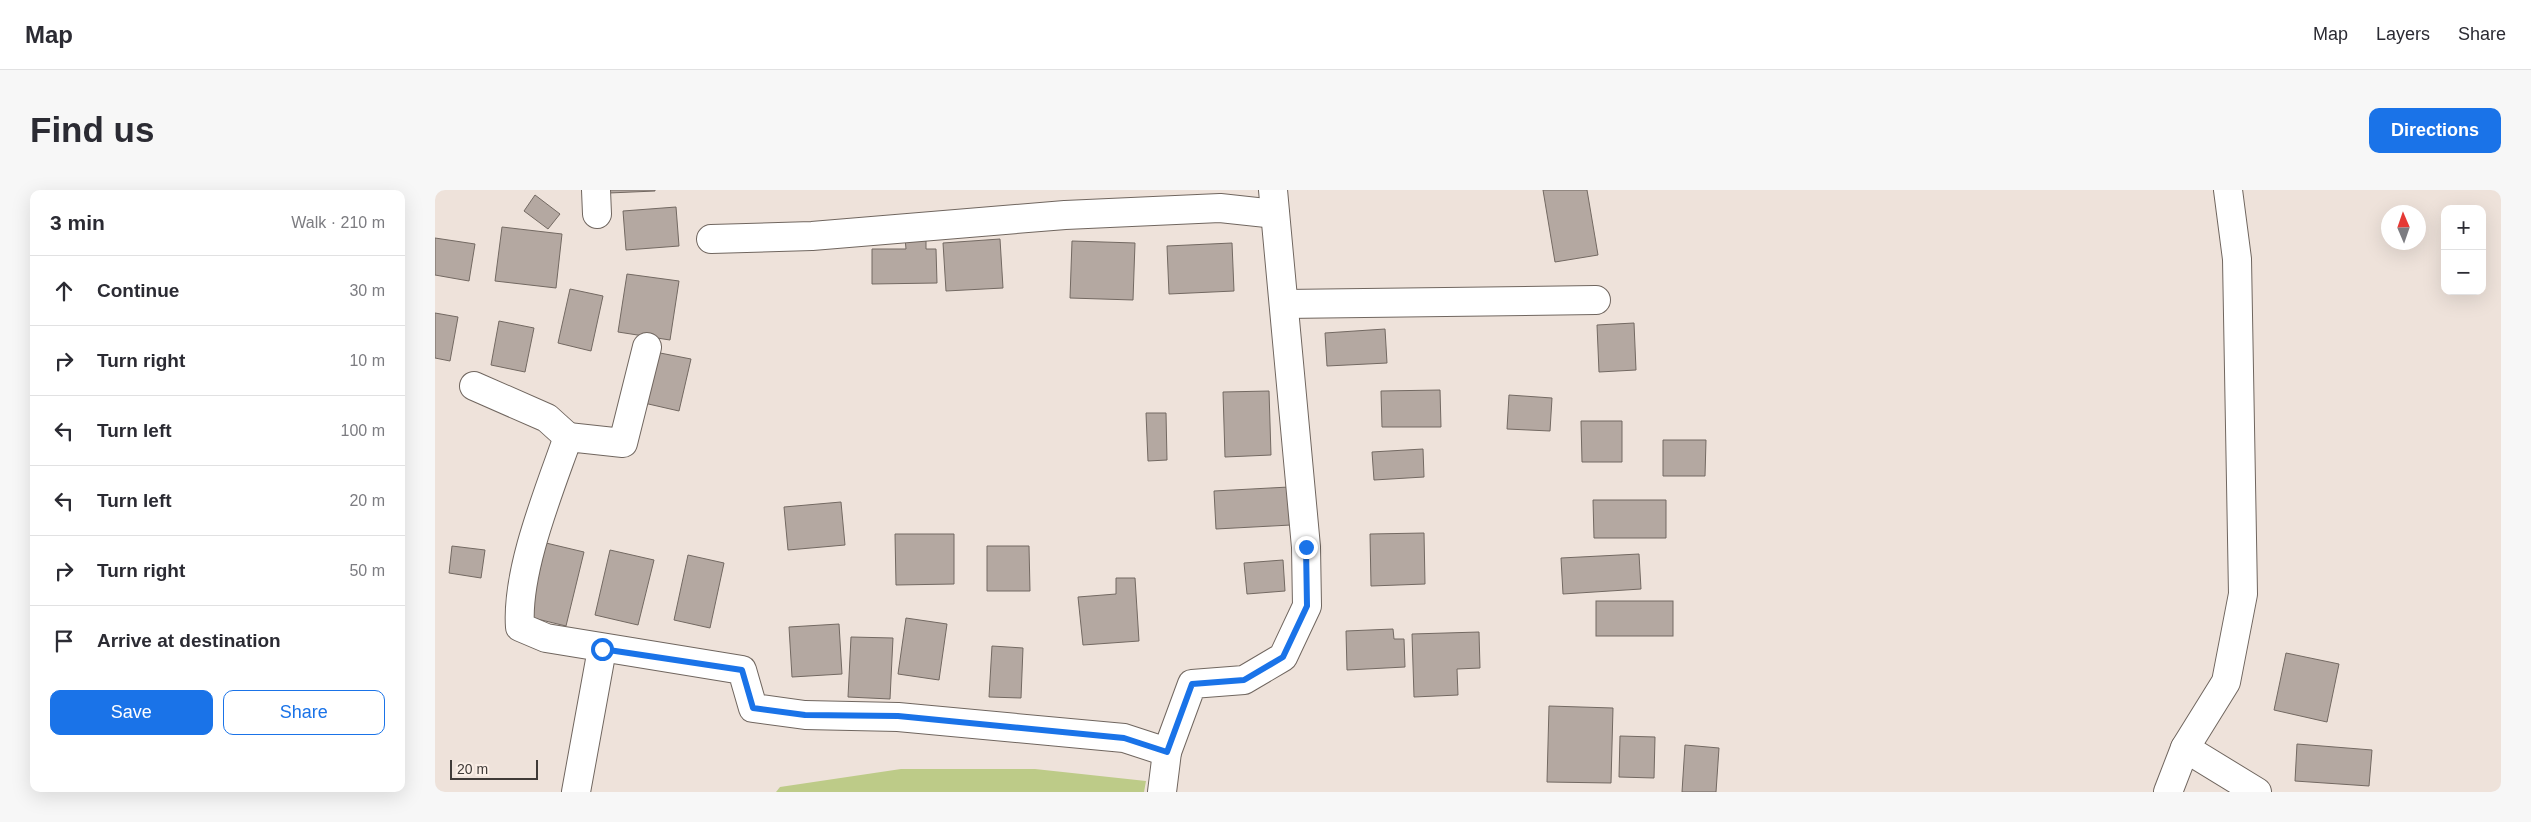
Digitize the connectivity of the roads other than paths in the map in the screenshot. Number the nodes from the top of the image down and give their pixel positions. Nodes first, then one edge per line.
1 (2228, 190) edge
2 (1274, 202) edge
3 (711, 239) dead end
4 (1596, 300) dead end
5 (1284, 304) junction
6 (647, 347) dead end
7 (474, 386) dead end
8 (567, 437) junction
9 (602, 649) junction
10 (2185, 748) junction
11 (1167, 752) junction
12 (576, 792) edge
13 (1162, 792) edge
14 (2168, 792) edge
15 (2257, 792) edge

1 - 10 street
2 - 3 street
2 - 5 street
4 - 5 street
5 - 11 street
6 - 8 street
7 - 8 street
8 - 9 street
9 - 11 street
9 - 12 street
10 - 14 street
10 - 15 street
11 - 13 street

